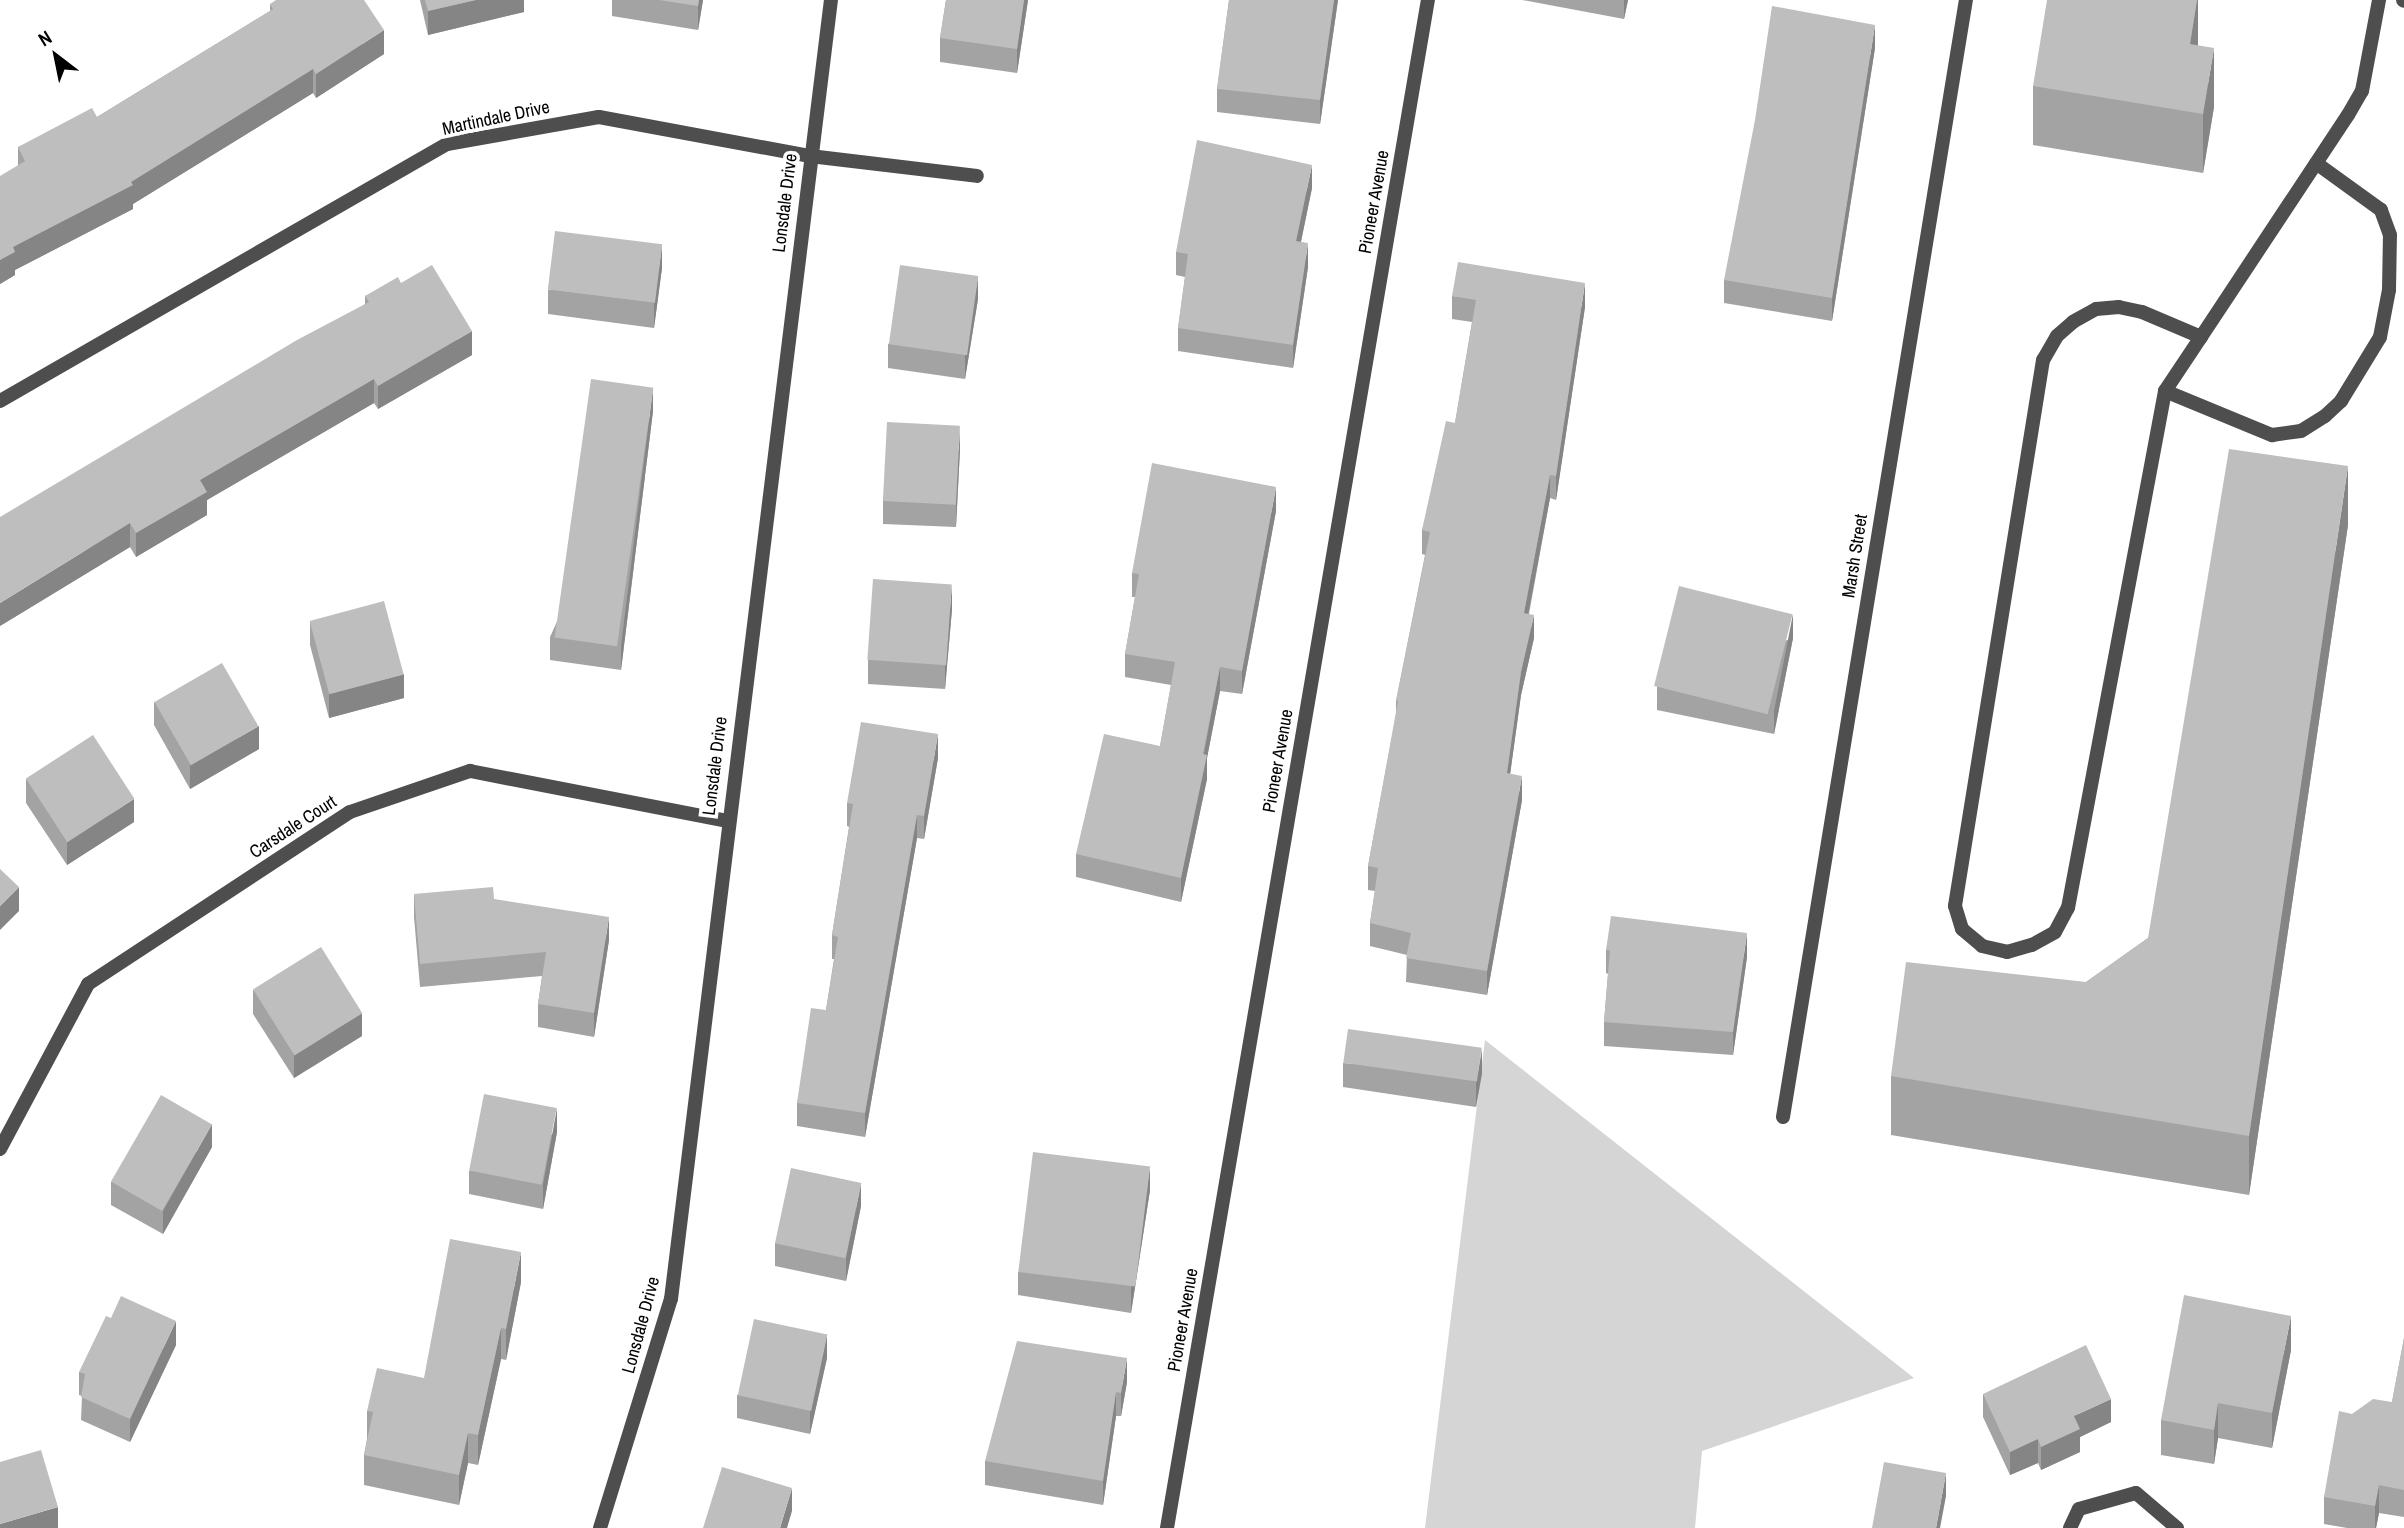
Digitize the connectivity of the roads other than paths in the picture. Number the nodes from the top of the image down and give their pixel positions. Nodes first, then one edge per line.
1 (831, 0) edge
2 (1428, 0) edge
3 (1966, 0) edge
4 (2379, 0) edge
5 (810, 156) junction
6 (2316, 163) junction
7 (977, 176) dead end
8 (2201, 337) junction
9 (2165, 391) junction
10 (0, 401) edge
11 (728, 821) junction
12 (1783, 1118) dead end
13 (0, 1149) edge
14 (600, 1528) edge
15 (1167, 1528) edge
16 (2070, 1528) edge
17 (2177, 1528) edge

1 - 5 street, Lonsdale Drive
2 - 15 street, Pioneer Avenue
3 - 12 street, Marsh Street
4 - 6 street
5 - 7 street, Martindale Drive
5 - 10 street, Martindale Drive
5 - 11 street, Lonsdale Drive
6 - 8 street
6 - 9 street
8 - 9 street
8 - 9 street
11 - 13 street, Carsdale Court
11 - 14 street, Lonsdale Drive
16 - 17 street

